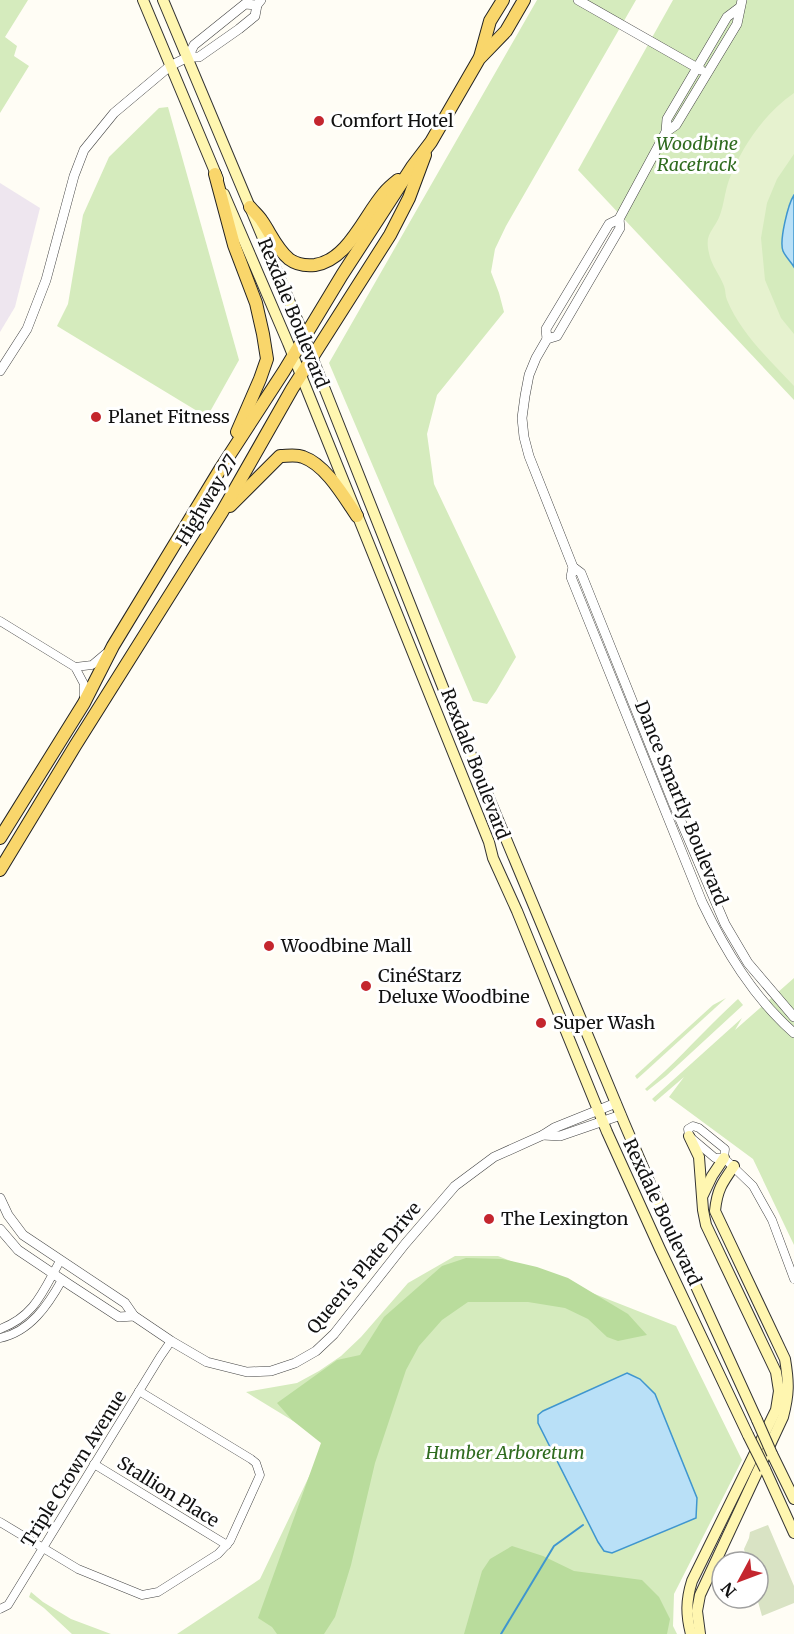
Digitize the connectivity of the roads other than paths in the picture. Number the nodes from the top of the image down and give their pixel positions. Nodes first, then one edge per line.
1 (143, 0) edge
2 (163, 0) edge
3 (503, 0) edge
4 (524, 0) edge
5 (578, 0) edge
6 (259, 3) edge
7 (741, 4) edge
8 (188, 57) junction
9 (479, 59) junction
10 (170, 66) junction
11 (697, 68) junction
12 (707, 74) junction
13 (666, 132) junction
14 (431, 142) junction
15 (412, 167) junction
16 (215, 174) junction
17 (250, 207) junction
18 (304, 337) junction
19 (293, 355) junction
20 (312, 356) junction
21 (0, 371) edge
22 (300, 375) junction
23 (221, 468) junction
24 (222, 512) junction
25 (357, 516) junction
26 (573, 567) junction
27 (0, 621) edge
28 (113, 646) junction
29 (75, 667) junction
30 (84, 703) junction
31 (0, 838) edge
32 (0, 870) edge
33 (794, 1017) edge
34 (794, 1033) edge
35 (616, 1103) junction
36 (599, 1110) junction
37 (621, 1114) junction
38 (603, 1121) junction
39 (543, 1136) junction
40 (689, 1136) junction
41 (724, 1158) junction
42 (734, 1166) junction
43 (703, 1195) junction
44 (0, 1198) edge
45 (0, 1229) edge
46 (677, 1244) junction
47 (660, 1249) junction
48 (60, 1261) junction
49 (53, 1274) junction
50 (794, 1279) edge
51 (62, 1280) junction
52 (134, 1316) junction
53 (0, 1329) edge
54 (0, 1338) edge
55 (171, 1341) junction
56 (139, 1391) junction
57 (94, 1464) junction
58 (794, 1499) edge
59 (0, 1522) edge
60 (794, 1533) edge
61 (227, 1545) junction
62 (43, 1548) junction
63 (0, 1609) edge
64 (691, 1634) edge
65 (700, 1634) edge

1 - 10 main road, Rexdale Boulevard
2 - 8 main road, Rexdale Boulevard
3 - 9 main road, Highway 27
4 - 9 main road, Highway 27
5 - 11 street
6 - 8 street
6 - 8 street
7 - 11 street, Dance Smartly Boulevard
7 - 12 street, Dance Smartly Boulevard
8 - 10 street
8 - 17 main road, Rexdale Boulevard
9 - 14 main road, Highway 27
10 - 16 main road, Rexdale Boulevard
10 - 21 street
11 - 12 street
11 - 13 street, Dance Smartly Boulevard
12 - 13 street, Dance Smartly Boulevard
13 - 26 street, Dance Smartly Boulevard
14 - 15 main road, Highway 27
14 - 20 main road, Highway 27
15 - 17 main road
15 - 18 main road, Highway 27
16 - 19 main road, Rexdale Boulevard
16 - 23 main road
17 - 18 main road, Rexdale Boulevard
18 - 19 main road, Highway 27
18 - 20 main road, Rexdale Boulevard
19 - 22 main road, Rexdale Boulevard
19 - 23 main road, Highway 27
20 - 22 main road, Highway 27
20 - 35 main road, Rexdale Boulevard
22 - 24 main road, Highway 27
22 - 25 main road, Rexdale Boulevard
23 - 28 main road, Highway 27
24 - 25 main road
24 - 32 main road, Highway 27
25 - 36 main road, Rexdale Boulevard
26 - 33 street, Dance Smartly Boulevard
26 - 34 street, Dance Smartly Boulevard
27 - 29 street
28 - 29 street
28 - 30 main road, Highway 27
29 - 30 street
30 - 31 main road, Highway 27
35 - 36 street, Queen's Plate Drive
35 - 37 main road, Rexdale Boulevard
36 - 38 main road, Rexdale Boulevard
36 - 39 street, Queen's Plate Drive
37 - 38 street, Queen's Plate Drive
37 - 46 main road, Rexdale Boulevard
38 - 39 street, Queen's Plate Drive
38 - 47 main road, Rexdale Boulevard
39 - 55 street, Queen's Plate Drive
40 - 41 street
40 - 41 street
40 - 43 main road
41 - 42 street
41 - 43 main road
42 - 50 street
42 - 65 main road
43 - 64 main road
44 - 48 street, Queen's Plate Drive
45 - 49 street, Queen's Plate Drive
46 - 47 main road
46 - 58 main road, Rexdale Boulevard, bridge
47 - 60 main road, Rexdale Boulevard, bridge
48 - 49 street
48 - 52 street, Queen's Plate Drive
49 - 51 street, Queen's Plate Drive
49 - 53 street
51 - 52 street, Queen's Plate Drive
51 - 54 street
52 - 55 street, Queen's Plate Drive
55 - 56 street, Triple Crown Avenue
56 - 57 street, Triple Crown Avenue
56 - 61 street
57 - 61 street, Stallion Place
57 - 62 street, Triple Crown Avenue
59 - 62 street
61 - 62 street
62 - 63 street, Triple Crown Avenue

